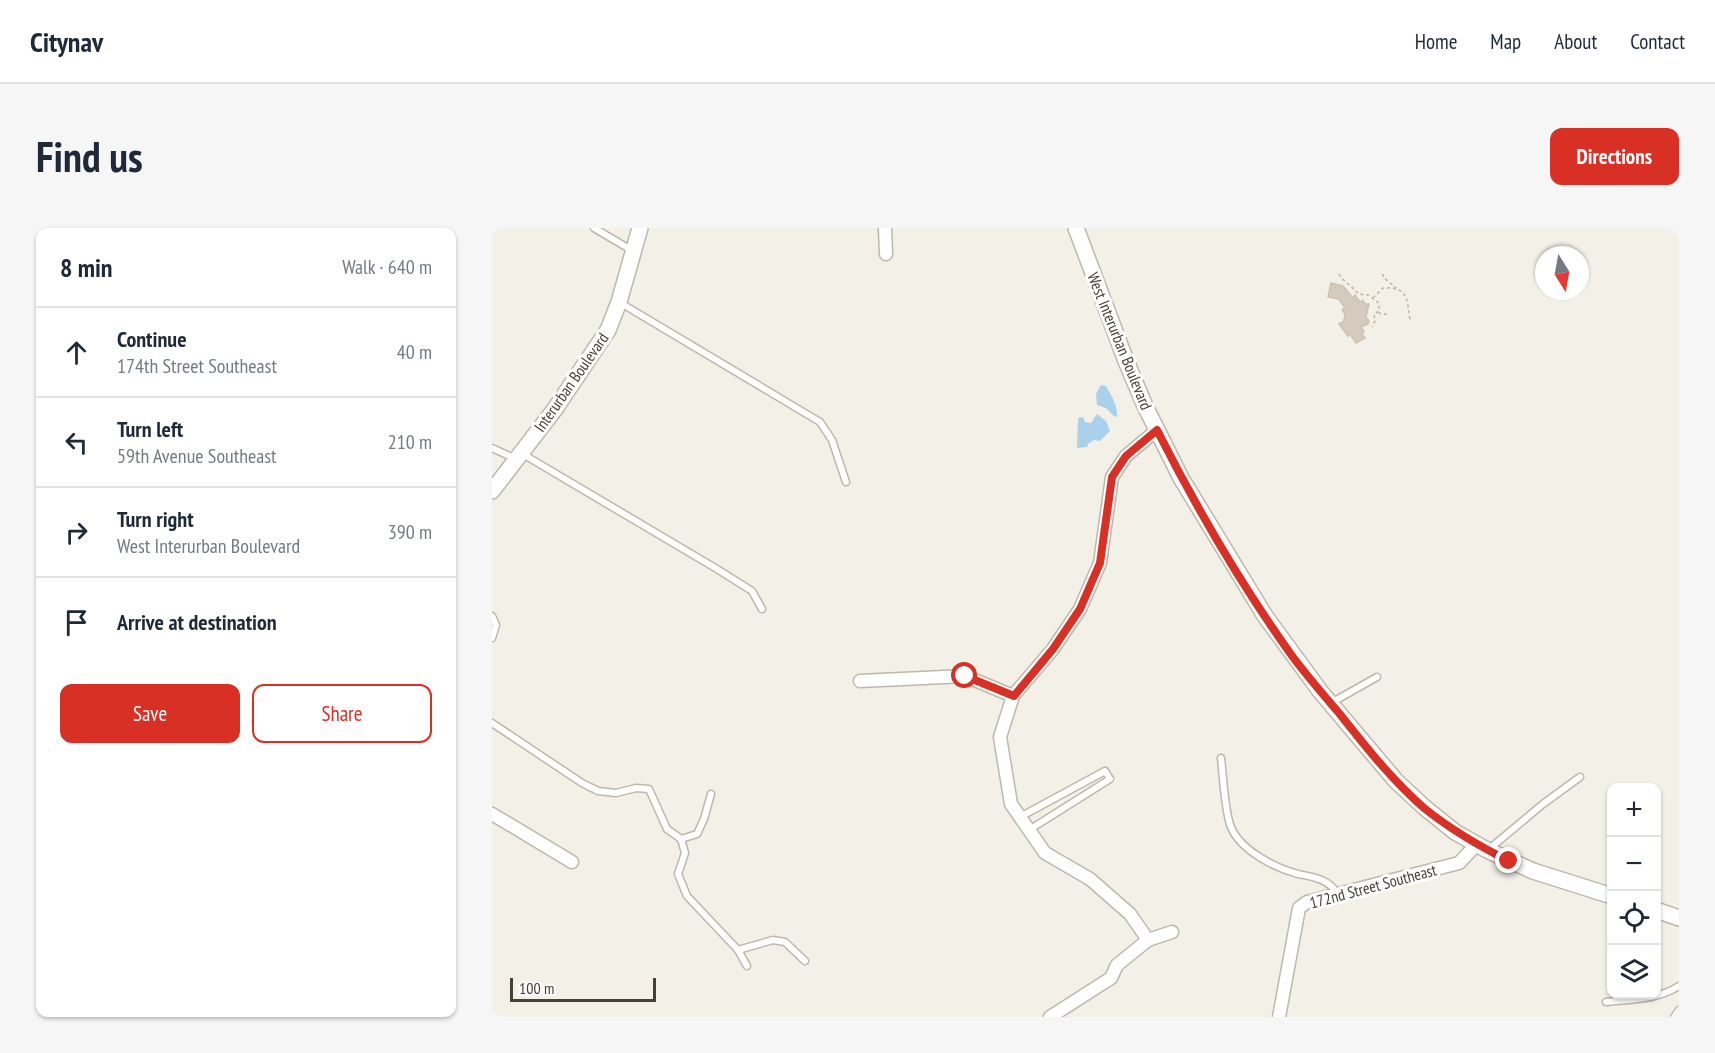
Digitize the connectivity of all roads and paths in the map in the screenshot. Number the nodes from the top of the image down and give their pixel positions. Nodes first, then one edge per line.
1 (594, 228) edge
2 (640, 228) edge
3 (885, 228) edge
4 (1076, 228) edge
5 (634, 251) junction
6 (886, 254) dead end
7 (1339, 274) dead end
8 (1383, 274) dead end
9 (1397, 290) junction
10 (1373, 298) junction
11 (619, 302) junction
12 (1377, 313) junction
13 (1389, 315) dead end
14 (1410, 320) dead end
15 (1372, 327) dead end
16 (1157, 430) junction
17 (492, 448) edge
18 (519, 456) junction
19 (846, 482) dead end
20 (492, 490) edge
21 (762, 609) dead end
22 (492, 616) edge
23 (492, 638) edge
24 (1377, 677) dead end
25 (860, 681) dead end
26 (1014, 696) junction
27 (1330, 703) junction
28 (492, 723) edge
29 (1221, 758) dead end
30 (1580, 777) dead end
31 (711, 795) dead end
32 (492, 814) edge
33 (1020, 817) junction
34 (1029, 830) junction
35 (681, 839) junction
36 (1482, 847) junction
37 (572, 862) dead end
38 (1338, 894) junction
39 (1607, 895) edge
40 (1661, 912) edge
41 (1679, 918) edge
42 (1172, 932) dead end
43 (1148, 940) junction
44 (738, 950) junction
45 (805, 961) dead end
46 (747, 966) dead end
47 (1679, 986) edge
48 (1606, 1002) dead end
49 (1679, 1010) edge
50 (1050, 1017) edge
51 (1279, 1017) edge
52 (1674, 1017) edge

1 - 5 lane
2 - 5 street, Interurban Boulevard
3 - 6 street
4 - 16 street, West Interurban Boulevard
5 - 11 street, Interurban Boulevard
7 - 10 path
8 - 9 path
9 - 10 path
9 - 14 path
10 - 12 path
11 - 18 street, Interurban Boulevard
11 - 19 lane
12 - 13 path
12 - 15 path
16 - 26 street
16 - 27 street, West Interurban Boulevard
17 - 18 lane
18 - 20 street, Interurban Boulevard
18 - 21 lane
22 - 23 lane
24 - 27 lane
25 - 26 street
26 - 33 street
27 - 36 street, West Interurban Boulevard
28 - 35 lane
29 - 38 lane
30 - 36 lane
31 - 35 lane
32 - 37 street
33 - 34 street
33 - 34 lane
34 - 43 street
35 - 44 lane
36 - 38 street, 172nd Street Southeast
36 - 39 street, West Interurban Boulevard
38 - 51 street, 172nd Street Southeast
40 - 41 street
42 - 43 street
43 - 50 street
44 - 45 lane
44 - 46 lane
47 - 48 lane
49 - 52 lane

